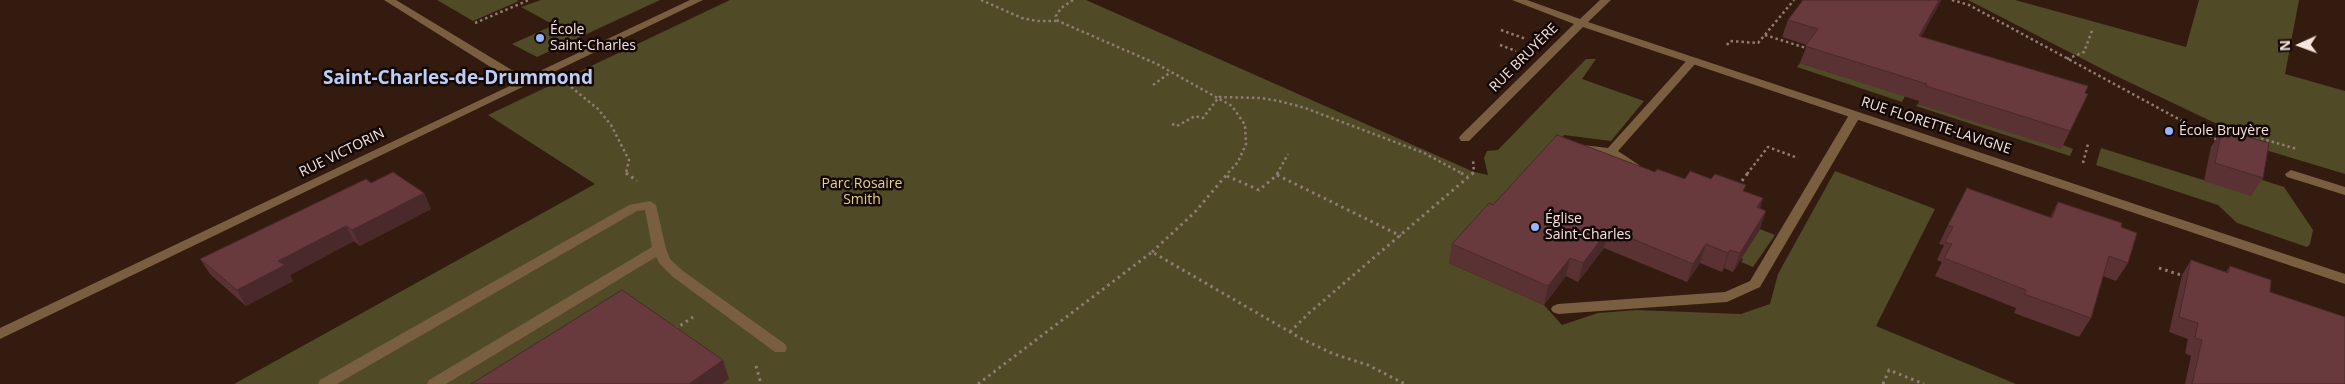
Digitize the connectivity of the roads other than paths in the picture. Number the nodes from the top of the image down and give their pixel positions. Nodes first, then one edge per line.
1 (389, 0) edge
2 (698, 0) edge
3 (1517, 0) edge
4 (1606, 0) edge
5 (1582, 23) junction
6 (1692, 61) junction
7 (525, 83) junction
8 (1855, 115) junction
9 (1465, 138) dead end
10 (1568, 147) edge
11 (1611, 152) junction
12 (2291, 174) dead end
13 (1648, 177) edge
14 (2345, 191) edge
15 (659, 249) junction
16 (2345, 279) edge
17 (1558, 309) dead end
18 (0, 334) edge
19 (780, 348) dead end
20 (325, 384) edge
21 (434, 384) edge

1 - 7 street
2 - 7 street, RUE VICTORIN
3 - 5 street, RUE FLORETTE-LAVIGNE
4 - 5 street, RUE BRUYÈRE
5 - 6 street, RUE FLORETTE-LAVIGNE
5 - 9 street, RUE BRUYÈRE
6 - 8 street, RUE FLORETTE-LAVIGNE
6 - 11 street
7 - 18 street, RUE VICTORIN
8 - 16 street, RUE FLORETTE-LAVIGNE
8 - 17 street
10 - 11 street
11 - 13 street
12 - 14 street
15 - 19 street
15 - 20 street
15 - 21 street

